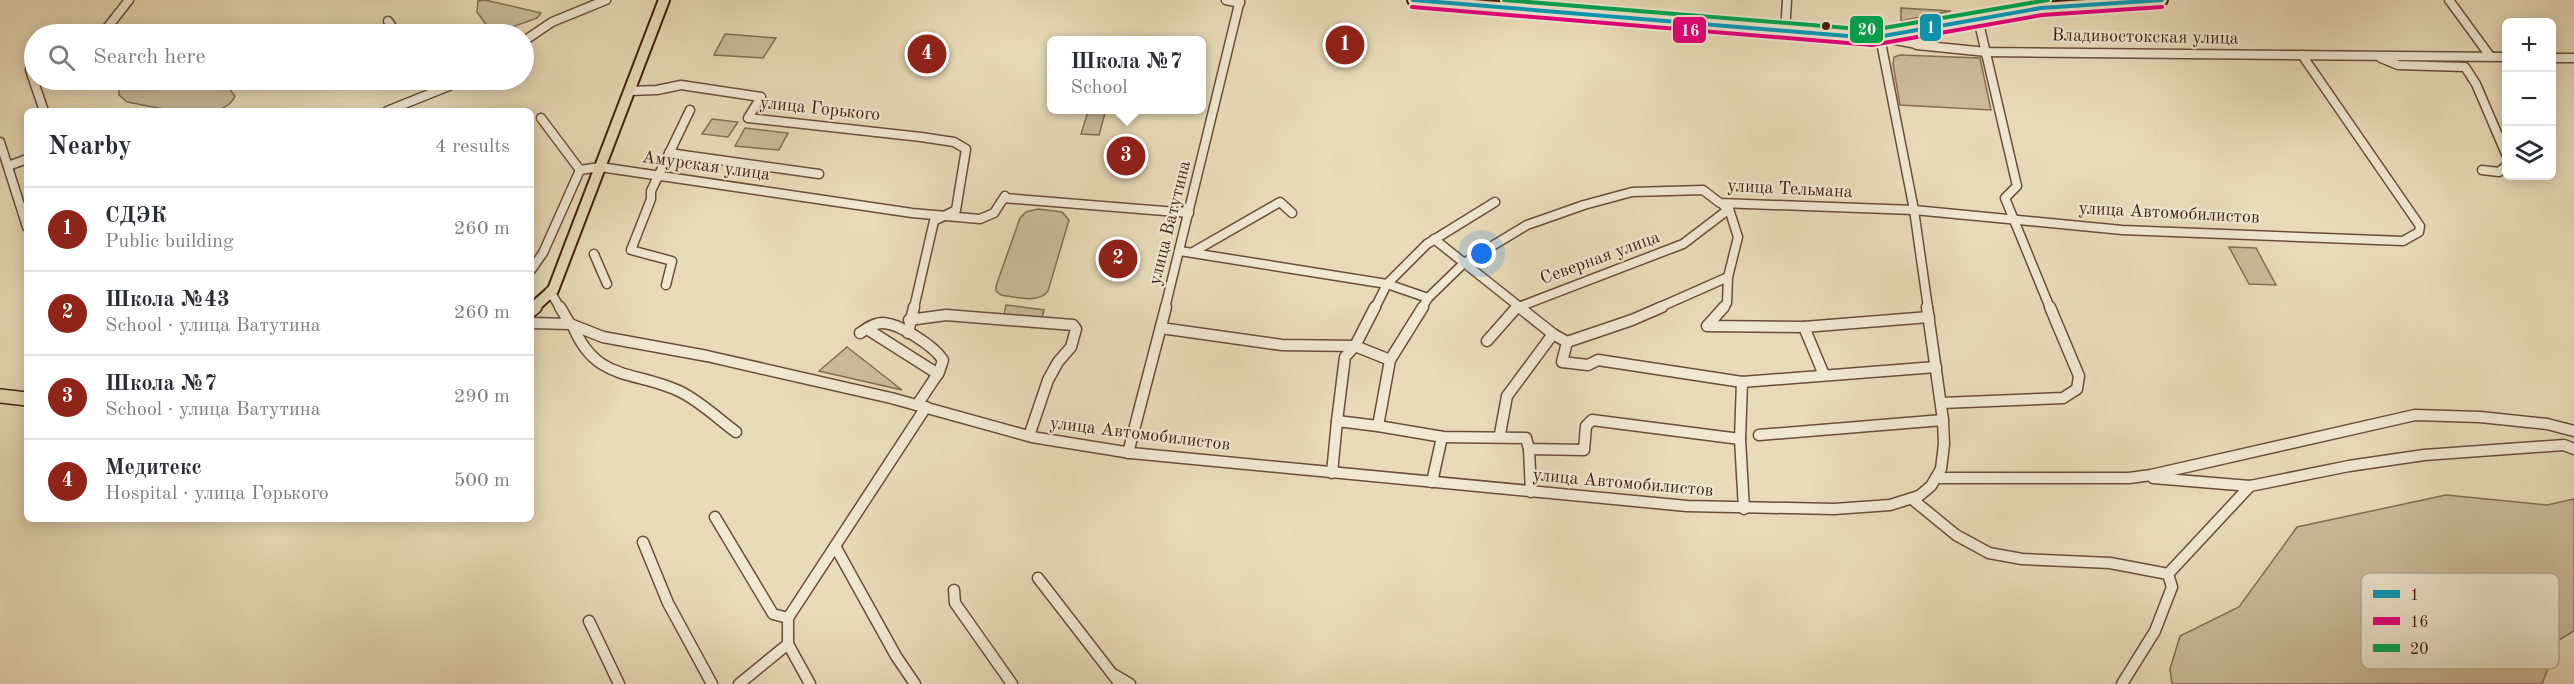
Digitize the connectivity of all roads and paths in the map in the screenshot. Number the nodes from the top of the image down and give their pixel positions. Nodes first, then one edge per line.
1 (129, 0) edge
2 (606, 0) edge
3 (664, 0) edge
4 (1226, 0) edge
5 (1413, 0) edge
6 (1786, 0) edge
7 (2162, 0) edge
8 (2449, 0) edge
9 (1240, 2) edge
10 (1978, 19) junction
11 (388, 21) dead end
12 (110, 24) edge
13 (390, 24) edge
14 (534, 32) edge
15 (1785, 32) junction
16 (1920, 32) junction
17 (1881, 41) junction
18 (1922, 45) junction
19 (1987, 52) junction
20 (2302, 55) junction
21 (2490, 56) junction
22 (2376, 57) junction
23 (2502, 57) edge
24 (2556, 58) edge
25 (2564, 58) junction
26 (2574, 58) edge
27 (2574, 64) edge
28 (37, 90) edge
29 (439, 90) edge
30 (629, 91) junction
31 (43, 108) edge
32 (394, 108) edge
33 (690, 110) dead end
34 (541, 118) dead end
35 (0, 142) edge
36 (2502, 145) edge
37 (669, 153) junction
38 (24, 160) edge
39 (8, 166) junction
40 (600, 166) junction
41 (580, 170) junction
42 (2482, 170) dead end
43 (2502, 171) edge
44 (819, 174) dead end
45 (658, 176) junction
46 (1495, 202) dead end
47 (1720, 203) junction
48 (1729, 209) junction
49 (1914, 210) junction
50 (1189, 213) junction
51 (1292, 213) dead end
52 (941, 216) junction
53 (24, 217) edge
54 (2012, 219) junction
55 (1434, 239) junction
56 (1180, 251) junction
57 (1193, 252) junction
58 (594, 254) dead end
59 (1464, 263) junction
60 (534, 266) edge
61 (1728, 277) junction
62 (607, 284) dead end
63 (1387, 284) junction
64 (666, 285) dead end
65 (550, 291) junction
66 (1428, 298) junction
67 (1518, 306) junction
68 (534, 307) edge
69 (1929, 317) junction
70 (909, 320) junction
71 (534, 323) edge
72 (571, 325) junction
73 (1804, 327) junction
74 (1161, 328) junction
75 (908, 333) junction
76 (1553, 334) junction
77 (1487, 341) dead end
78 (1567, 342) junction
79 (1354, 346) junction
80 (1389, 360) junction
81 (1936, 367) junction
82 (938, 374) junction
83 (1824, 375) junction
84 (1742, 382) junction
85 (0, 396) edge
86 (24, 399) edge
87 (1941, 403) junction
88 (921, 406) junction
89 (1942, 420) junction
90 (1337, 421) junction
91 (1378, 426) junction
92 (2574, 431) edge
93 (736, 432) dead end
94 (1500, 434) junction
95 (1759, 435) dead end
96 (1029, 436) junction
97 (1442, 436) junction
98 (1740, 439) junction
99 (2574, 448) edge
100 (1529, 449) junction
101 (1128, 453) junction
102 (1332, 473) junction
103 (1936, 478) junction
104 (2129, 478) junction
105 (1432, 482) junction
106 (2250, 486) junction
107 (1531, 492) junction
108 (1911, 499) junction
109 (1744, 509) junction
110 (715, 517) dead end
111 (643, 542) dead end
112 (835, 546) junction
113 (2168, 574) junction
114 (1038, 578) dead end
115 (954, 590) dead end
116 (788, 618) junction
117 (589, 621) dead end
118 (788, 644) junction
119 (1113, 674) junction
120 (619, 684) edge
121 (712, 684) edge
122 (739, 684) edge
123 (810, 684) edge
124 (915, 684) edge
125 (1012, 684) edge
126 (1120, 684) edge
127 (1130, 684) edge
128 (2122, 684) edge

1 - 12 street
2 - 14 street
3 - 30 main road
4 - 9 street
5 - 15 main road
6 - 15 street
7 - 10 main road
8 - 21 street
9 - 50 street, улица Ватутина
10 - 16 main road
10 - 19 street
11 - 13 street
15 - 17 main road
16 - 17 main road
16 - 18 street
17 - 18 street, Владивостокская улица
17 - 49 street
18 - 19 street, Владивостокская улица
19 - 20 street, Владивостокская улица
19 - 54 street
20 - 22 street, Владивостокская улица
20 - 54 street, улица Автомобилистов
21 - 22 street, Владивостокская улица
21 - 23 street, Владивостокская улица
22 - 36 street
24 - 25 street
25 - 26 street
25 - 27 street
28 - 31 street
29 - 32 street
30 - 40 main road
30 - 52 street, улица Горького
33 - 37 street
34 - 41 street
35 - 39 street
37 - 44 street
37 - 45 street
38 - 39 street
39 - 53 street
40 - 41 street
40 - 45 street, Амурская улица
40 - 65 main road
41 - 60 street
42 - 43 street
45 - 52 street, Амурская улица
45 - 64 street
46 - 55 street
47 - 48 street
47 - 49 street, улица Тельмана
47 - 59 street, улица Тельмана
48 - 61 street
48 - 67 street, Северная улица
49 - 54 street, улица Автомобилистов
49 - 69 street
50 - 52 street
50 - 56 street, улица Ватутина
51 - 57 street
52 - 70 street, улица Горького
54 - 87 street
55 - 59 street
55 - 63 street
56 - 57 street
56 - 74 street, улица Ватутина
57 - 63 street
58 - 62 street
59 - 66 street, улица Тельмана
59 - 67 street
61 - 73 street
61 - 78 street
63 - 66 street
63 - 79 street
65 - 68 main road
65 - 72 street
66 - 80 street, улица Тельмана
67 - 76 street
67 - 77 street, Северная улица
69 - 73 street
69 - 81 street
70 - 75 street, улица Горького
70 - 96 street, улица Автомобилистов
71 - 72 street, улица Автомобилистов
72 - 88 street, улица Автомобилистов
72 - 93 street
73 - 83 street
74 - 79 street
74 - 101 street, улица Ватутина
75 - 82 street
75 - 82 street
76 - 78 street
76 - 94 street
78 - 84 street
79 - 80 street
79 - 90 street
80 - 91 street, улица Тельмана
81 - 83 street
81 - 87 street
82 - 88 street
83 - 84 street
84 - 98 street
85 - 86 main road
87 - 89 street
88 - 96 street, улица Автомобилистов
88 - 112 street
89 - 95 street
89 - 103 street
90 - 91 street
90 - 102 street
91 - 97 street
92 - 104 street
94 - 97 street
94 - 100 street
96 - 101 street, улица Автомобилистов
97 - 105 street
98 - 100 street
98 - 109 street
99 - 106 street
100 - 107 street
101 - 102 street, улица Автомобилистов
102 - 105 street, улица Автомобилистов
103 - 104 street
103 - 108 street, улица Автомобилистов
104 - 106 street
105 - 107 street, улица Автомобилистов
106 - 113 street
107 - 109 street, улица Автомобилистов
108 - 109 street, улица Автомобилистов
108 - 113 street
110 - 116 street
111 - 121 street
112 - 116 street
112 - 124 street
113 - 128 street
114 - 119 street
115 - 125 street
116 - 118 street
117 - 120 street
118 - 122 street
118 - 123 street
119 - 126 street
119 - 127 street

